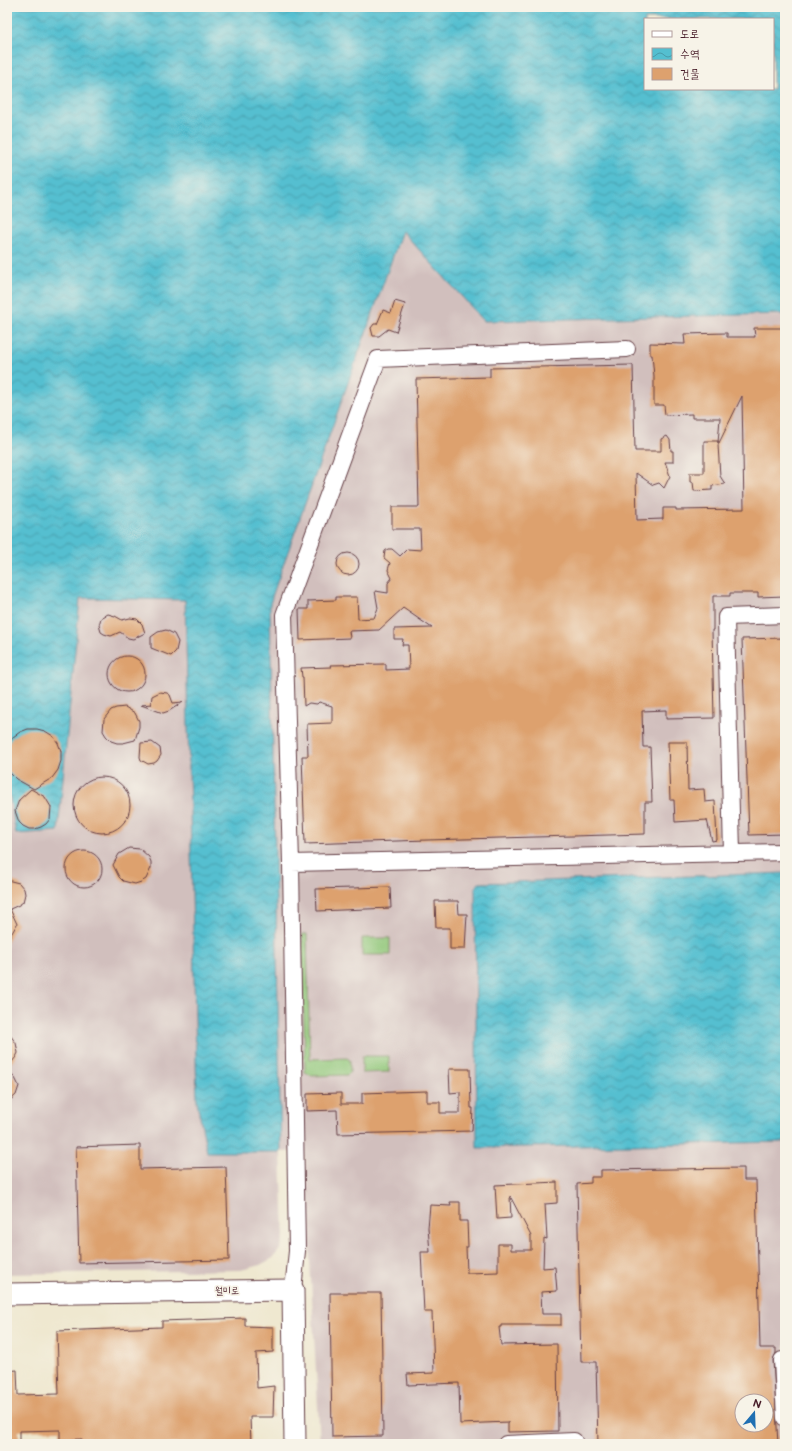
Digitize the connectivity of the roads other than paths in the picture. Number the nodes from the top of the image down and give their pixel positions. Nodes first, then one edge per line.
1 (627, 349) dead end
2 (785, 615) edge
3 (785, 852) edge
4 (732, 853) junction
5 (291, 863) junction
6 (293, 1290) junction
7 (7, 1294) edge
8 (782, 1360) dead end
9 (785, 1418) edge
10 (574, 1441) dead end
11 (295, 1444) edge
12 (506, 1444) edge

1 - 5 street
2 - 4 street
3 - 4 street
4 - 5 street
5 - 6 street
6 - 7 main road, 월미로
6 - 11 main road
8 - 9 street
10 - 12 street

